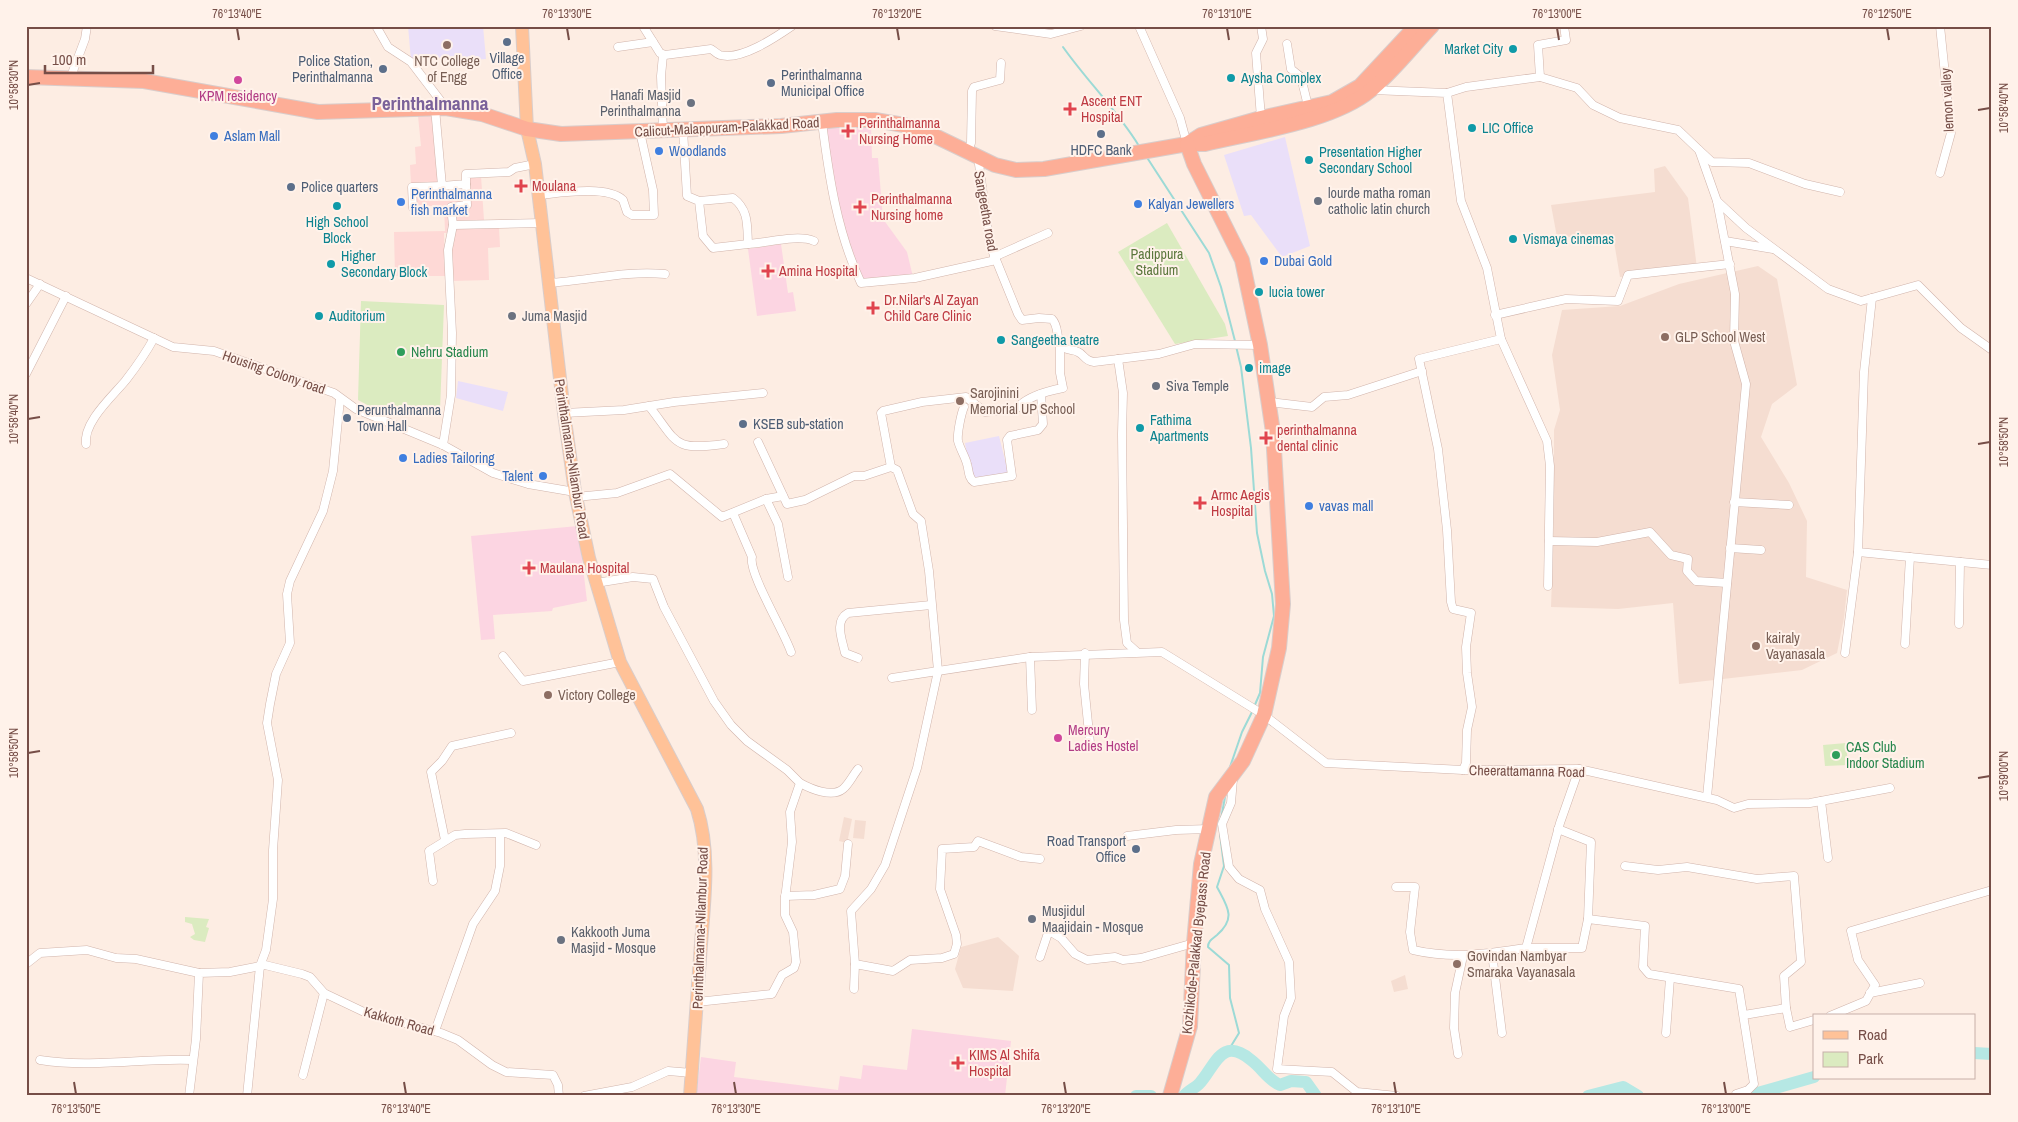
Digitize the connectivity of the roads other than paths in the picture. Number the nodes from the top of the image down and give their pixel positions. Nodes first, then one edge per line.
1 (86, 26) edge
2 (376, 26) edge
3 (522, 26) edge
4 (643, 26) edge
5 (792, 26) edge
6 (995, 26) edge
7 (1081, 26) edge
8 (1139, 26) edge
9 (1261, 26) edge
10 (1416, 26) edge
11 (1432, 26) edge
12 (1564, 26) edge
13 (1940, 26) edge
14 (653, 42) junction
15 (1287, 44) dead end
16 (618, 47) dead end
17 (663, 55) junction
18 (1001, 63) dead end
19 (26, 77) edge
20 (1540, 77) junction
21 (70, 79) junction
22 (1371, 90) junction
23 (1447, 92) junction
24 (1308, 106) junction
25 (1332, 106) junction
26 (440, 108) junction
27 (1261, 118) junction
28 (822, 122) junction
29 (527, 129) junction
30 (683, 130) junction
31 (663, 131) junction
32 (640, 132) junction
33 (1187, 144) junction
34 (1700, 150) junction
35 (972, 155) junction
36 (535, 164) junction
37 (1940, 173) dead end
38 (466, 184) junction
39 (442, 186) junction
40 (1840, 192) dead end
41 (539, 195) junction
42 (699, 201) junction
43 (1717, 201) junction
44 (413, 208) dead end
45 (542, 223) junction
46 (453, 225) junction
47 (1048, 234) dead end
48 (814, 241) dead end
49 (1725, 241) junction
50 (748, 244) junction
51 (1776, 250) junction
52 (995, 258) junction
53 (1730, 264) junction
54 (665, 274) dead end
55 (26, 278) edge
56 (548, 283) junction
57 (40, 284) junction
58 (66, 296) junction
59 (1872, 298) junction
60 (26, 304) edge
61 (1495, 315) junction
62 (154, 338) junction
63 (1501, 339) junction
64 (1060, 345) junction
65 (1260, 346) junction
66 (1992, 350) edge
67 (1118, 359) junction
68 (1422, 371) junction
69 (26, 374) edge
70 (763, 394) dead end
71 (1041, 394) junction
72 (340, 399) junction
73 (1269, 402) junction
74 (649, 406) junction
75 (964, 406) dead end
76 (564, 413) junction
77 (758, 442) dead end
78 (86, 444) dead end
79 (724, 444) dead end
80 (443, 445) junction
81 (891, 467) junction
82 (575, 494) junction
83 (783, 496) junction
84 (766, 499) junction
85 (1734, 502) junction
86 (1790, 505) dead end
87 (733, 513) junction
88 (1549, 541) junction
89 (1730, 548) junction
90 (1761, 550) dead end
91 (1858, 552) junction
92 (1910, 557) junction
93 (1960, 562) junction
94 (1992, 565) edge
95 (788, 577) dead end
96 (596, 583) junction
97 (1727, 583) junction
98 (1548, 586) dead end
99 (931, 605) junction
100 (1959, 624) dead end
101 (1905, 644) dead end
102 (791, 652) dead end
103 (1137, 652) junction
104 (1085, 653) junction
105 (1844, 653) dead end
106 (503, 656) dead end
107 (1030, 656) junction
108 (858, 658) dead end
109 (620, 662) junction
110 (938, 671) junction
111 (892, 678) dead end
112 (1032, 710) dead end
113 (1257, 711) junction
114 (511, 733) dead end
115 (1090, 744) dead end
116 (858, 769) dead end
117 (1580, 769) junction
118 (1463, 770) junction
119 (1229, 778) junction
120 (800, 783) junction
121 (1890, 788) dead end
122 (1707, 798) junction
123 (1821, 801) junction
124 (1209, 829) junction
125 (1558, 829) junction
126 (500, 834) junction
127 (1127, 836) dead end
128 (445, 840) junction
129 (848, 844) dead end
130 (536, 845) dead end
131 (1828, 858) dead end
132 (1040, 859) dead end
133 (1625, 866) dead end
134 (433, 881) dead end
135 (1396, 887) dead end
136 (1992, 890) edge
137 (785, 896) junction
138 (1588, 919) junction
139 (1194, 943) junction
140 (1526, 948) junction
141 (1492, 953) junction
142 (1463, 956) junction
143 (1040, 957) dead end
144 (28, 960) edge
145 (855, 964) junction
146 (260, 966) junction
147 (199, 972) junction
148 (1670, 978) junction
149 (1920, 983) dead end
150 (854, 989) dead end
151 (324, 993) junction
152 (1870, 993) junction
153 (697, 1002) junction
154 (1786, 1008) junction
155 (1835, 1014) edge
156 (1744, 1015) junction
157 (1813, 1020) edge
158 (435, 1031) junction
159 (1502, 1033) dead end
160 (1666, 1034) dead end
161 (1458, 1054) dead end
162 (40, 1060) dead end
163 (192, 1060) junction
164 (692, 1073) junction
165 (303, 1075) dead end
166 (1172, 1090) edge
167 (1748, 1093) edge
168 (1736, 1094) dead end
169 (189, 1096) edge
170 (247, 1096) edge
171 (559, 1096) edge
172 (584, 1096) edge
173 (690, 1096) edge
174 (1397, 1096) edge

1 - 21 street
2 - 26 street
3 - 29 main road, Perinthalmanna-Nilambur Road
4 - 14 street
5 - 17 street
6 - 7 street
8 - 33 street
9 - 27 street
10 - 25 highway, Calicut-Malappuram-Palakkad Road
11 - 22 highway
12 - 20 street
13 - 37 street, lemon valley
14 - 16 street
14 - 17 street
15 - 24 street
17 - 31 street
18 - 35 street, Sangeetha road
19 - 21 highway, Calicut-Malappuram-Palakkad Road
20 - 23 street
20 - 34 street
21 - 26 highway, Calicut-Malappuram-Palakkad Road
22 - 23 street
22 - 25 highway
23 - 61 street
24 - 25 highway, Calicut-Malappuram-Palakkad Road
24 - 27 highway, Calicut-Malappuram-Palakkad Road
25 - 33 highway
26 - 29 highway, Calicut-Malappuram-Palakkad Road
26 - 39 street
27 - 33 highway, Calicut-Malappuram-Palakkad Road
28 - 30 highway, Calicut-Malappuram-Palakkad Road
28 - 35 highway, Calicut-Malappuram-Palakkad Road
28 - 52 street
29 - 32 highway, Calicut-Malappuram-Palakkad Road
29 - 36 main road, Perinthalmanna-Nilambur Road
30 - 31 highway, Calicut-Malappuram-Palakkad Road
30 - 42 street
31 - 32 highway, Calicut-Malappuram-Palakkad Road
32 - 41 street
33 - 35 highway, Calicut-Malappuram-Palakkad Road
33 - 65 highway, Kozhikode-Palakkad Byepass Road
34 - 40 street
34 - 43 street
35 - 52 street, Sangeetha road
36 - 38 street
36 - 41 main road, Perinthalmanna-Nilambur Road
38 - 39 street
38 - 46 street
39 - 44 street
41 - 45 main road, Perinthalmanna-Nilambur Road
42 - 50 street
42 - 50 street
43 - 49 street
43 - 51 street
45 - 46 street
45 - 56 main road, Perinthalmanna-Nilambur Road
46 - 80 street
47 - 52 street
48 - 50 street
49 - 51 street
49 - 53 street
51 - 59 street
52 - 64 street, Sangeetha road
53 - 61 street
53 - 85 street
54 - 56 street
55 - 57 street, Housing Colony road
56 - 76 main road, Perinthalmanna-Nilambur Road
57 - 58 street, Housing Colony road
57 - 60 street
58 - 62 street, Housing Colony road
58 - 69 street
59 - 66 street
59 - 91 street
61 - 63 street
62 - 72 street, Housing Colony road
62 - 78 street
63 - 68 street
63 - 88 street
64 - 67 street
64 - 71 street, Sangeetha road
65 - 67 street
65 - 73 highway, Kozhikode-Palakkad Byepass Road
67 - 103 street
68 - 73 street
68 - 118 street
70 - 74 street
71 - 75 street
71 - 81 street, Sangeetha road
72 - 80 street, Housing Colony road
72 - 146 street
73 - 113 highway, Kozhikode-Palakkad Byepass Road
74 - 76 street
74 - 79 street
76 - 82 main road, Perinthalmanna-Nilambur Road
77 - 83 street
80 - 82 street, Housing Colony road
81 - 83 street
81 - 99 street
82 - 87 street
82 - 96 main road, Perinthalmanna-Nilambur Road
83 - 84 street
84 - 87 street
84 - 95 street
85 - 86 street
85 - 89 street
87 - 102 street
88 - 97 street
88 - 98 street
89 - 90 street
89 - 97 street
91 - 92 street
91 - 105 street
92 - 93 street
92 - 101 street
93 - 94 street
93 - 100 street
96 - 109 main road, Perinthalmanna-Nilambur Road
96 - 120 street
97 - 122 street
99 - 108 street
99 - 110 street
103 - 104 street, Cheerattamanna Road
103 - 113 street, Cheerattamanna Road
104 - 107 street, Cheerattamanna Road
104 - 115 street
106 - 109 street
107 - 110 street, Cheerattamanna Road
107 - 112 street
109 - 153 main road, Perinthalmanna-Nilambur Road
110 - 111 street, Cheerattamanna Road
110 - 145 street
113 - 118 street, Cheerattamanna Road
113 - 119 highway, Kozhikode-Palakkad Byepass Road
114 - 128 street
116 - 120 street
117 - 118 street, Cheerattamanna Road
117 - 122 street, Cheerattamanna Road
117 - 125 street
119 - 124 highway, Kozhikode-Palakkad Byepass Road
119 - 174 street
120 - 137 street
121 - 123 street, Cheerattamanna Road
122 - 123 street, Cheerattamanna Road
123 - 131 street
124 - 127 street
124 - 139 highway, Kozhikode-Palakkad Byepass Road
125 - 138 street
125 - 140 street
126 - 128 street
126 - 130 street
126 - 158 street
128 - 134 street
129 - 137 street
132 - 145 street
133 - 154 street
135 - 142 street
136 - 152 street
137 - 153 street
138 - 140 street
138 - 148 street
139 - 143 street
139 - 166 highway, Kozhikode-Palakkad Byepass Road
140 - 141 street
141 - 142 street
141 - 159 street
142 - 161 street
144 - 147 street, Kakkoth Road
145 - 150 street
146 - 147 street, Kakkoth Road
146 - 151 street, Kakkoth Road
146 - 170 street
147 - 163 street
148 - 156 street
148 - 160 street
149 - 152 street
151 - 158 street, Kakkoth Road
151 - 165 street
152 - 155 street
153 - 164 main road, Perinthalmanna-Nilambur Road
154 - 156 street
154 - 157 street
156 - 167 street
158 - 171 street, Kakkoth Road
162 - 163 street
163 - 169 street
164 - 172 street
164 - 173 main road, Perinthalmanna-Nilambur Road
167 - 168 street

